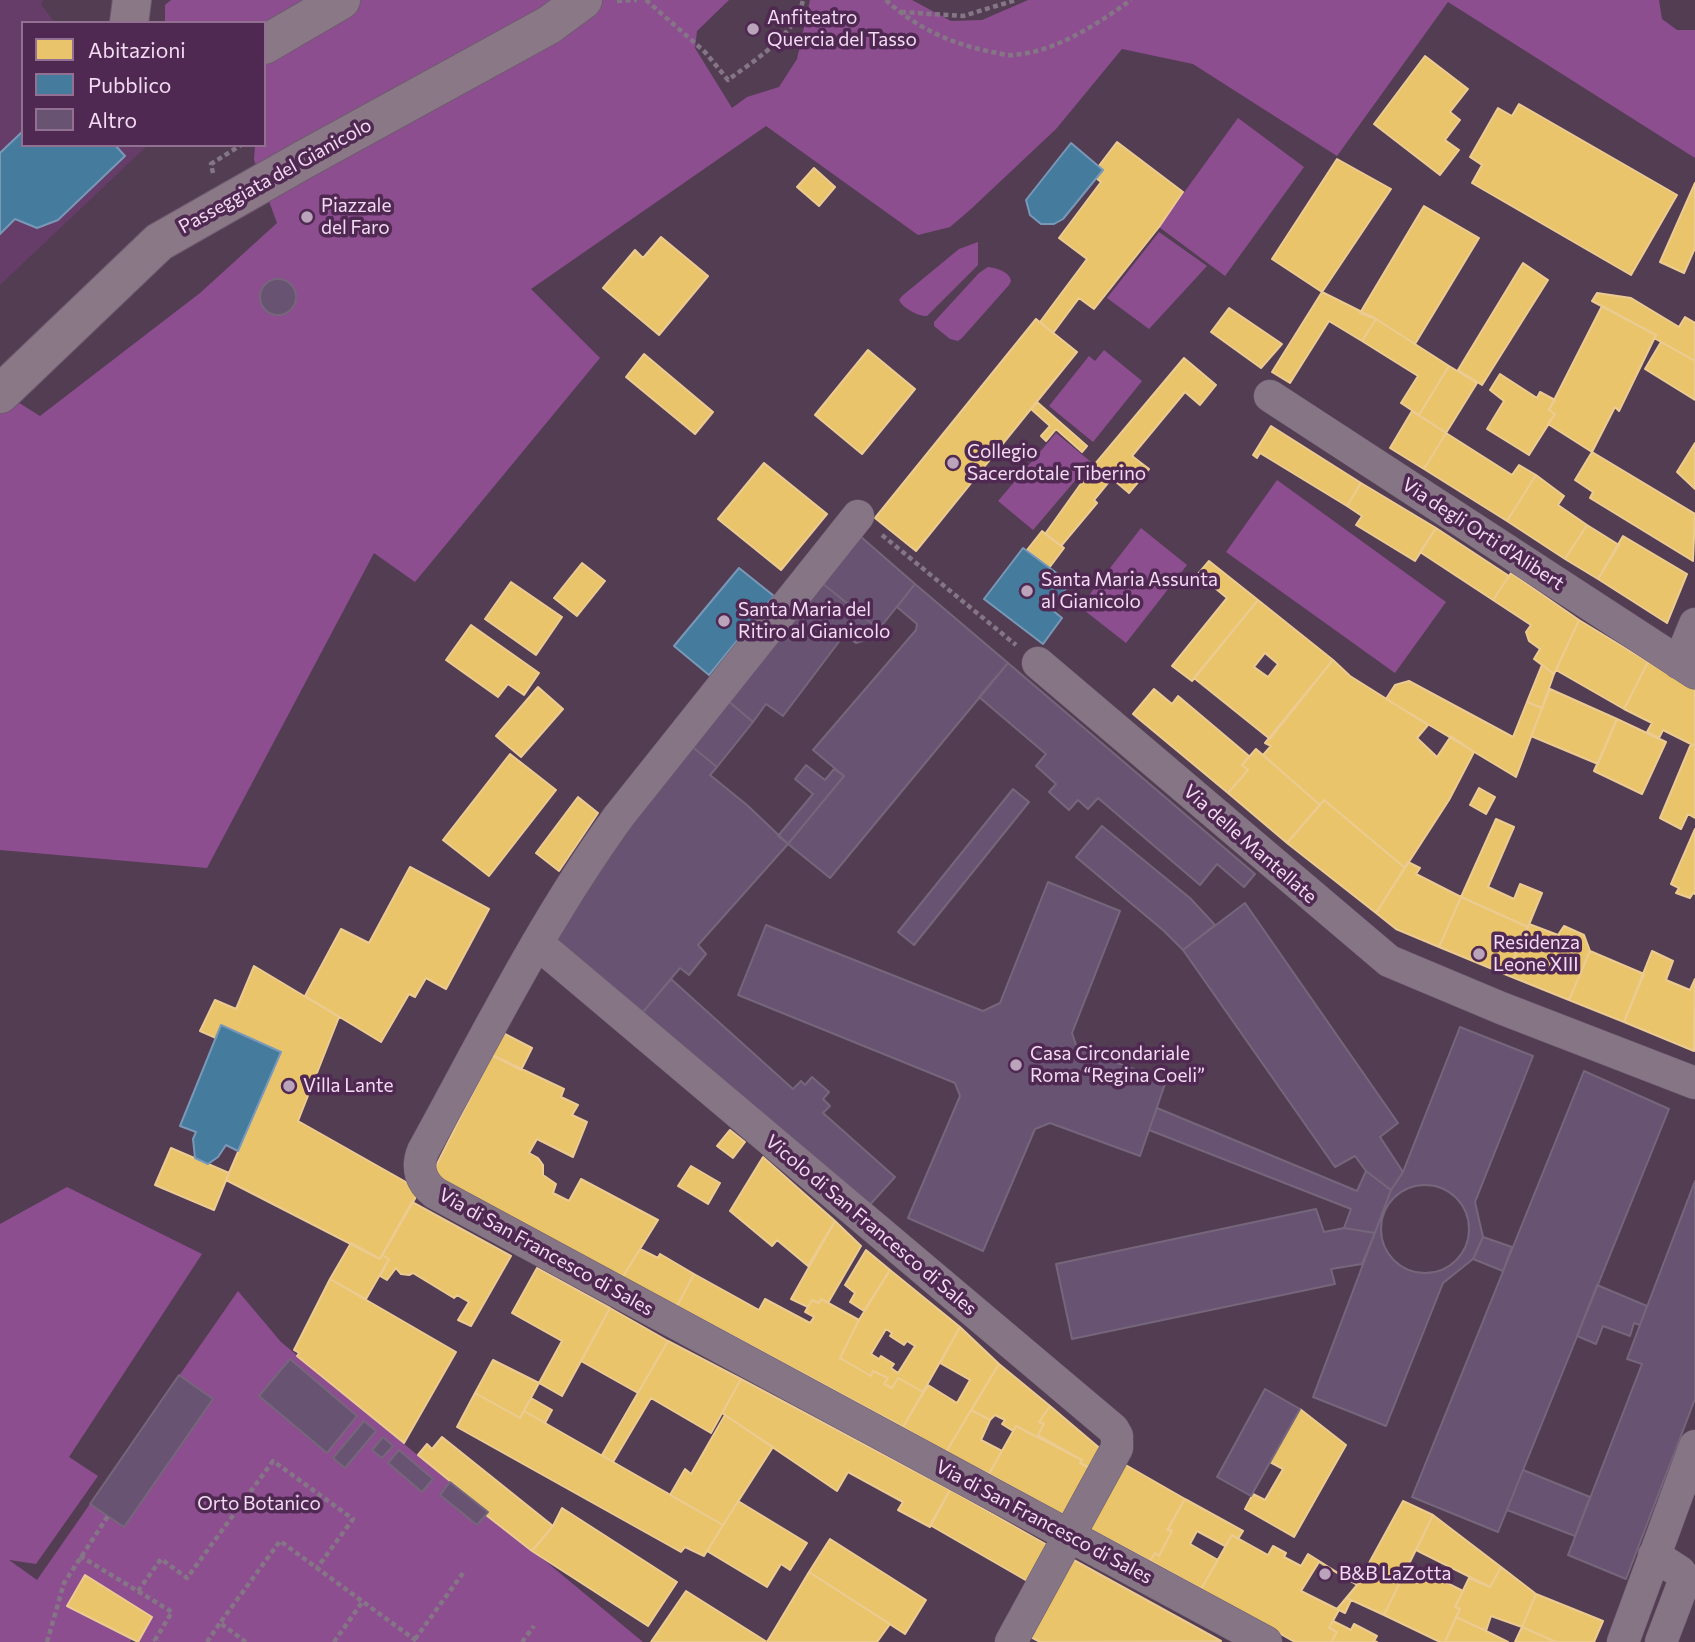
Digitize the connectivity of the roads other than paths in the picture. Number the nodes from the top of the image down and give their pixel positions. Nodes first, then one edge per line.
1 (132, 0) edge
2 (341, 0) edge
3 (583, 0) edge
4 (129, 21) edge
5 (266, 44) edge
6 (0, 394) edge
7 (1270, 396) dead end
8 (858, 516) road end
9 (1695, 624) edge
10 (1038, 663) road end
11 (1687, 668) edge
12 (537, 943) junction
13 (1695, 1083) edge
14 (1695, 1446) edge
15 (1070, 1537) junction
16 (1654, 1555) junction
17 (1640, 1594) junction
18 (1011, 1642) edge
19 (1266, 1642) edge
20 (1612, 1642) edge
21 (1623, 1642) edge
22 (1661, 1642) edge

1 - 4 street
2 - 5 street
3 - 6 street, Passeggiata del Gianicolo
7 - 11 street, Via degli Orti d'Alibert
8 - 12 street, Via di San Francesco di Sales
9 - 11 street
10 - 13 street, Via delle Mantellate
12 - 15 street, Vicolo di San Francesco di Sales
12 - 15 street, Via di San Francesco di Sales
14 - 16 street
15 - 18 street, Vicolo di San Francesco di Sales
15 - 19 street, Via di San Francesco di Sales
16 - 17 street
16 - 22 street
17 - 20 street
17 - 21 street

